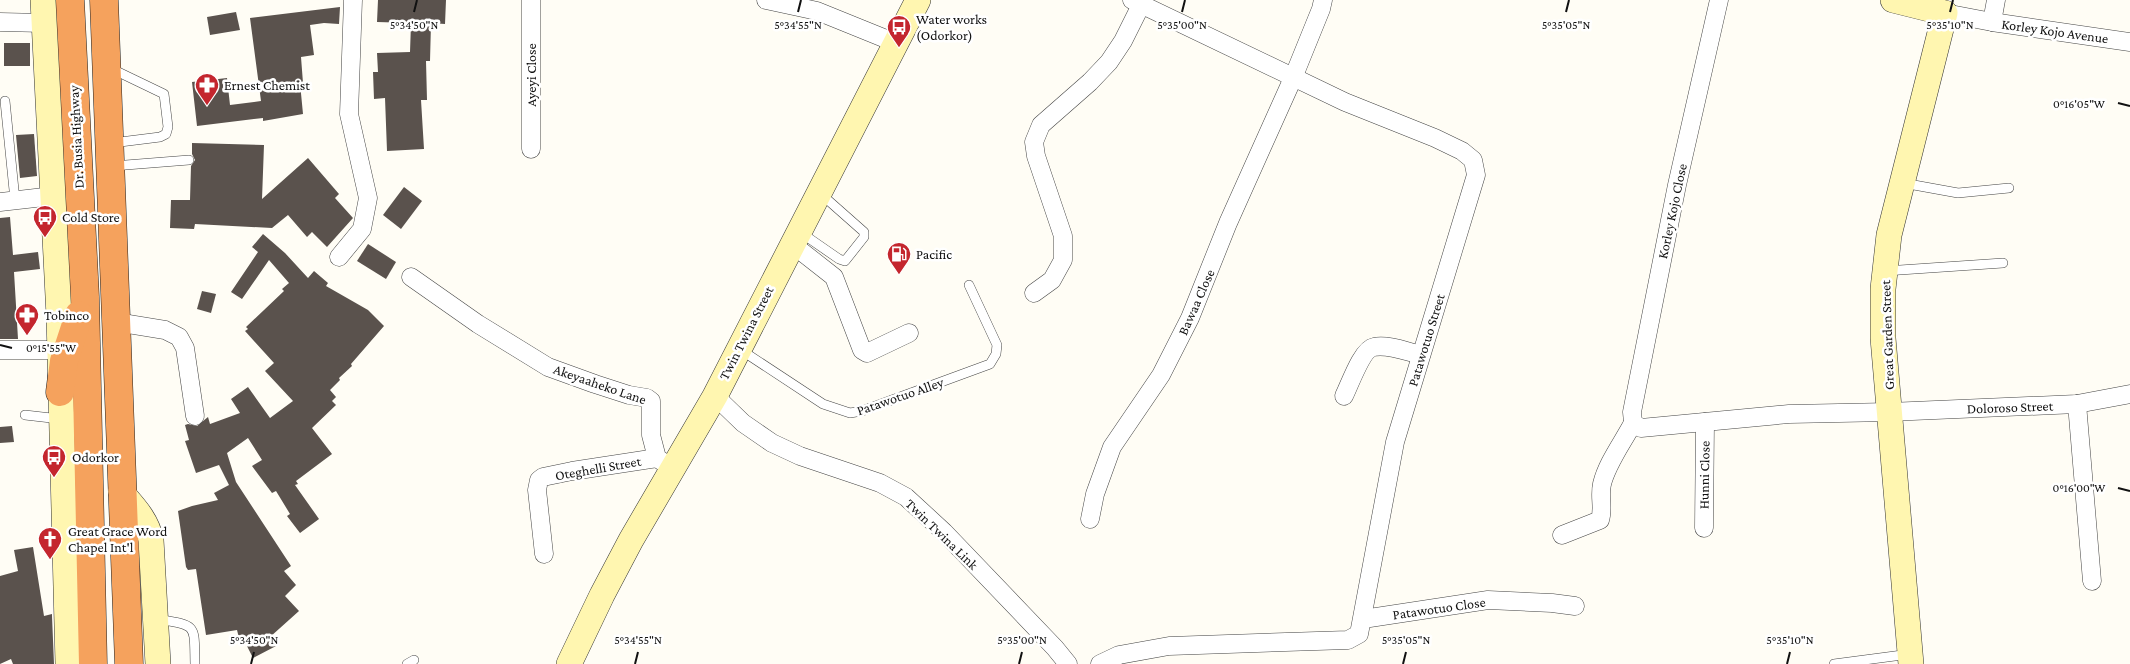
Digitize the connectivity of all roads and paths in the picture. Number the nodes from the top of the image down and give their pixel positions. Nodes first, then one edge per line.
1 (70, 0) edge
2 (104, 0) edge
3 (353, 0) edge
4 (531, 0) edge
5 (766, 0) edge
6 (918, 0) edge
7 (1323, 0) edge
8 (1719, 0) edge
9 (1893, 0) edge
10 (1996, 0) edge
11 (1136, 2) edge
12 (1940, 8) edge
13 (44, 11) edge
14 (0, 22) edge
15 (1992, 22) junction
16 (2130, 42) edge
17 (896, 43) junction
18 (107, 66) junction
19 (1294, 78) junction
20 (5, 101) dead end
21 (531, 150) dead end
22 (110, 155) junction
23 (189, 160) dead end
24 (1902, 183) junction
25 (2009, 188) dead end
26 (819, 192) junction
27 (53, 196) junction
28 (7, 201) edge
29 (795, 237) junction
30 (339, 257) dead end
31 (2003, 263) dead end
32 (1885, 271) junction
33 (411, 276) dead end
34 (969, 285) dead end
35 (1034, 293) dead end
36 (85, 297) junction
37 (116, 322) junction
38 (909, 333) dead end
39 (64, 334) junction
40 (739, 348) junction
41 (0, 350) edge
42 (1421, 355) junction
43 (87, 359) junction
44 (60, 392) joint
45 (2130, 394) edge
46 (714, 396) junction
47 (1344, 396) dead end
48 (2077, 404) junction
49 (1889, 412) junction
50 (25, 415) dead end
51 (194, 416) dead end
52 (60, 419) junction
53 (1705, 422) junction
54 (1633, 423) junction
55 (664, 463) junction
56 (121, 492) junction
57 (1090, 519) dead end
58 (1704, 528) dead end
59 (1562, 535) dead end
60 (544, 554) dead end
61 (2092, 581) dead end
62 (1575, 606) dead end
63 (156, 618) junction
64 (1363, 619) junction
65 (92, 626) junction
66 (1911, 659) edge
67 (68, 664) edge
68 (93, 664) edge
69 (113, 664) edge
70 (129, 664) edge
71 (158, 664) edge
72 (195, 664) edge
73 (570, 664) edge
74 (1068, 664) edge
75 (1100, 664) edge
76 (1834, 664) edge

1 - 36 highway, Dr. Busia Highway
2 - 18 highway
3 - 30 street
4 - 21 street, Ayeyi Close
5 - 17 street
6 - 17 street, Twin Twina Street
7 - 19 street, Bawaa Close
8 - 54 street, Korley Kojo Close
9 - 12 street, Korley Kojo Avenue
10 - 15 street
11 - 19 street, Patawotuo Street
11 - 35 street
12 - 15 street, Korley Kojo Avenue
12 - 24 street, Great Garden Street
13 - 14 street
13 - 27 street
15 - 16 street, Korley Kojo Avenue
17 - 26 street, Twin Twina Street
18 - 22 highway
18 - 22 lane
19 - 42 street, Patawotuo Street
19 - 57 street, Bawaa Close
20 - 28 lane
22 - 23 lane
22 - 37 highway
24 - 25 lane
24 - 32 street, Great Garden Street
26 - 29 street, Twin Twina Street
26 - 29 lane
27 - 28 street
27 - 39 street
29 - 38 street
29 - 40 street, Twin Twina Street
31 - 32 lane
32 - 49 street, Great Garden Street
33 - 55 street, Akeyaaheko Lane
34 - 40 lane, Patawotuo Alley
36 - 39 highway
36 - 43 highway, Dr. Busia Highway
37 - 51 street
37 - 56 highway
39 - 41 street
39 - 43 highway
39 - 44 highway
40 - 46 street, Twin Twina Street
42 - 47 street
42 - 64 street, Patawotuo Street
43 - 65 highway, Dr. Busia Highway
44 - 52 street
45 - 48 street, Doloroso Street
46 - 55 street, Twin Twina Street
46 - 74 street, Twin Twina Link
48 - 49 street, Doloroso Street
48 - 61 street
49 - 53 street
49 - 66 street, Great Garden Street
50 - 52 lane
52 - 67 street
53 - 54 street
53 - 58 street, Hunni Close
54 - 59 street, Korley Kojo Close
55 - 60 street, Oteghelli Street
55 - 73 street, Twin Twina Street
56 - 63 street
56 - 70 highway
62 - 64 street, Patawotuo Close
63 - 71 street
63 - 72 lane
64 - 75 street, Patawotuo Street
65 - 68 highway, Dr. Busia Highway
65 - 69 highway
66 - 76 lane

